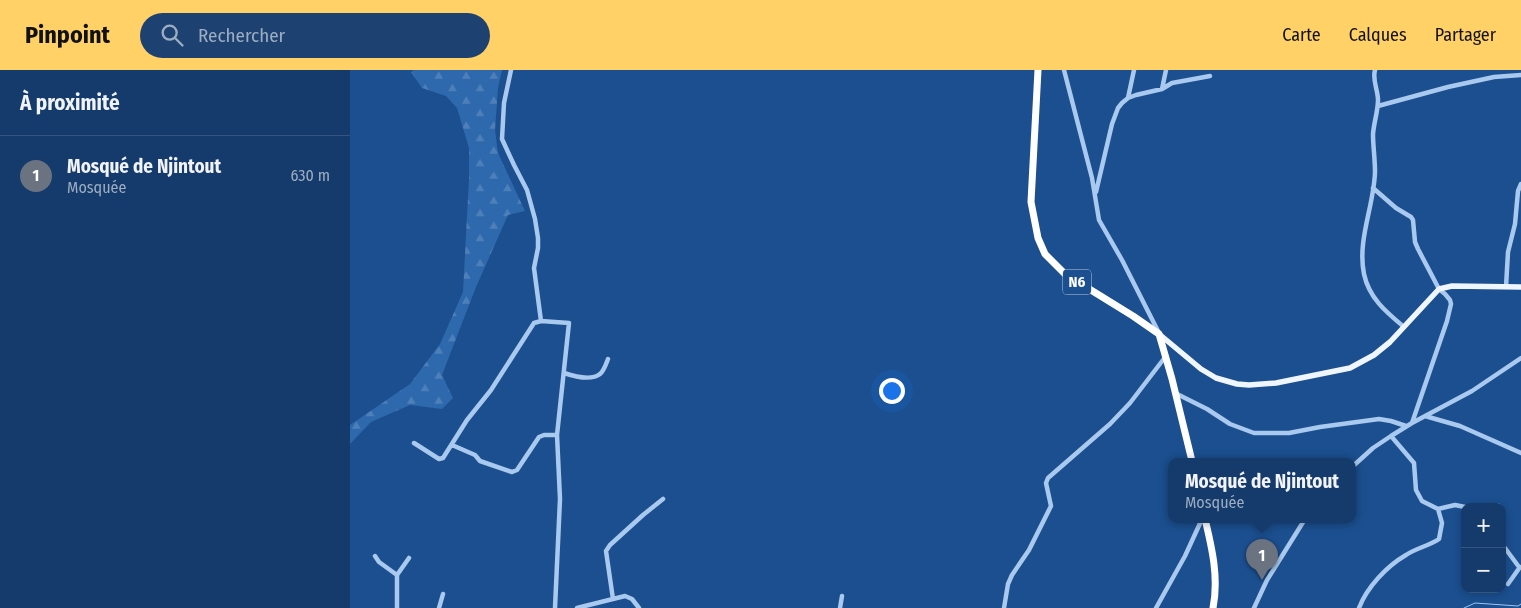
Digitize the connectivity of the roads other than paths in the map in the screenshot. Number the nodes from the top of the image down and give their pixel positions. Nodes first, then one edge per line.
1 (511, 70) edge
2 (1038, 70) edge
3 (1064, 70) edge
4 (1134, 70) edge
5 (1166, 70) edge
6 (1375, 70) edge
7 (1521, 75) edge
8 (1210, 76) dead end
9 (1162, 89) junction
10 (1128, 98) junction
11 (1378, 106) junction
12 (1521, 184) edge
13 (1373, 188) junction
14 (1096, 193) junction
15 (1506, 287) junction
16 (1521, 287) edge
17 (1438, 289) junction
18 (542, 321) junction
19 (1404, 327) junction
20 (1159, 334) junction
21 (1166, 356) junction
22 (1521, 358) edge
23 (608, 360) dead end
24 (564, 373) junction
25 (1175, 393) junction
26 (1425, 416) junction
27 (1412, 423) junction
28 (1406, 426) junction
29 (557, 436) junction
30 (1391, 436) junction
31 (414, 443) dead end
32 (452, 445) junction
33 (1521, 453) edge
34 (1191, 458) edge
35 (1356, 463) edge
36 (663, 499) dead end
37 (1461, 506) edge
38 (1438, 508) junction
39 (1202, 523) edge
40 (1205, 523) edge
41 (1302, 523) edge
42 (1505, 548) edge
43 (375, 556) dead end
44 (409, 558) dead end
45 (1520, 567) edge
46 (397, 575) junction
47 (1508, 584) dead end
48 (443, 594) dead end
49 (842, 596) dead end
50 (613, 599) junction
51 (397, 608) edge
52 (439, 608) edge
53 (555, 608) edge
54 (577, 608) edge
55 (639, 608) edge
56 (840, 608) edge
57 (1004, 608) edge
58 (1156, 608) edge
59 (1213, 608) edge
60 (1254, 608) edge
61 (1359, 608) edge

1 - 18 street
2 - 20 highway, N6
3 - 14 street
4 - 10 street
5 - 9 street
6 - 11 street
7 - 11 street
8 - 9 street
9 - 10 street
10 - 14 street
11 - 13 street
12 - 15 street
13 - 17 street
13 - 19 street
14 - 20 street
15 - 16 main road
15 - 17 main road
17 - 19 main road
17 - 27 street
18 - 24 street
18 - 32 street
19 - 20 main road
20 - 21 highway
21 - 25 highway
21 - 57 street
22 - 26 street
23 - 24 street
24 - 29 street
25 - 28 street
25 - 34 highway
26 - 27 street
26 - 33 street
27 - 28 street
28 - 30 street
29 - 32 street
29 - 53 street
30 - 35 street
30 - 38 street
31 - 32 street
36 - 50 street
37 - 38 street
38 - 61 street
39 - 58 street
40 - 59 highway
41 - 60 street
42 - 45 street
43 - 46 street
44 - 46 street
45 - 47 street
46 - 51 street
48 - 52 street
49 - 56 street
50 - 54 street
50 - 55 street

